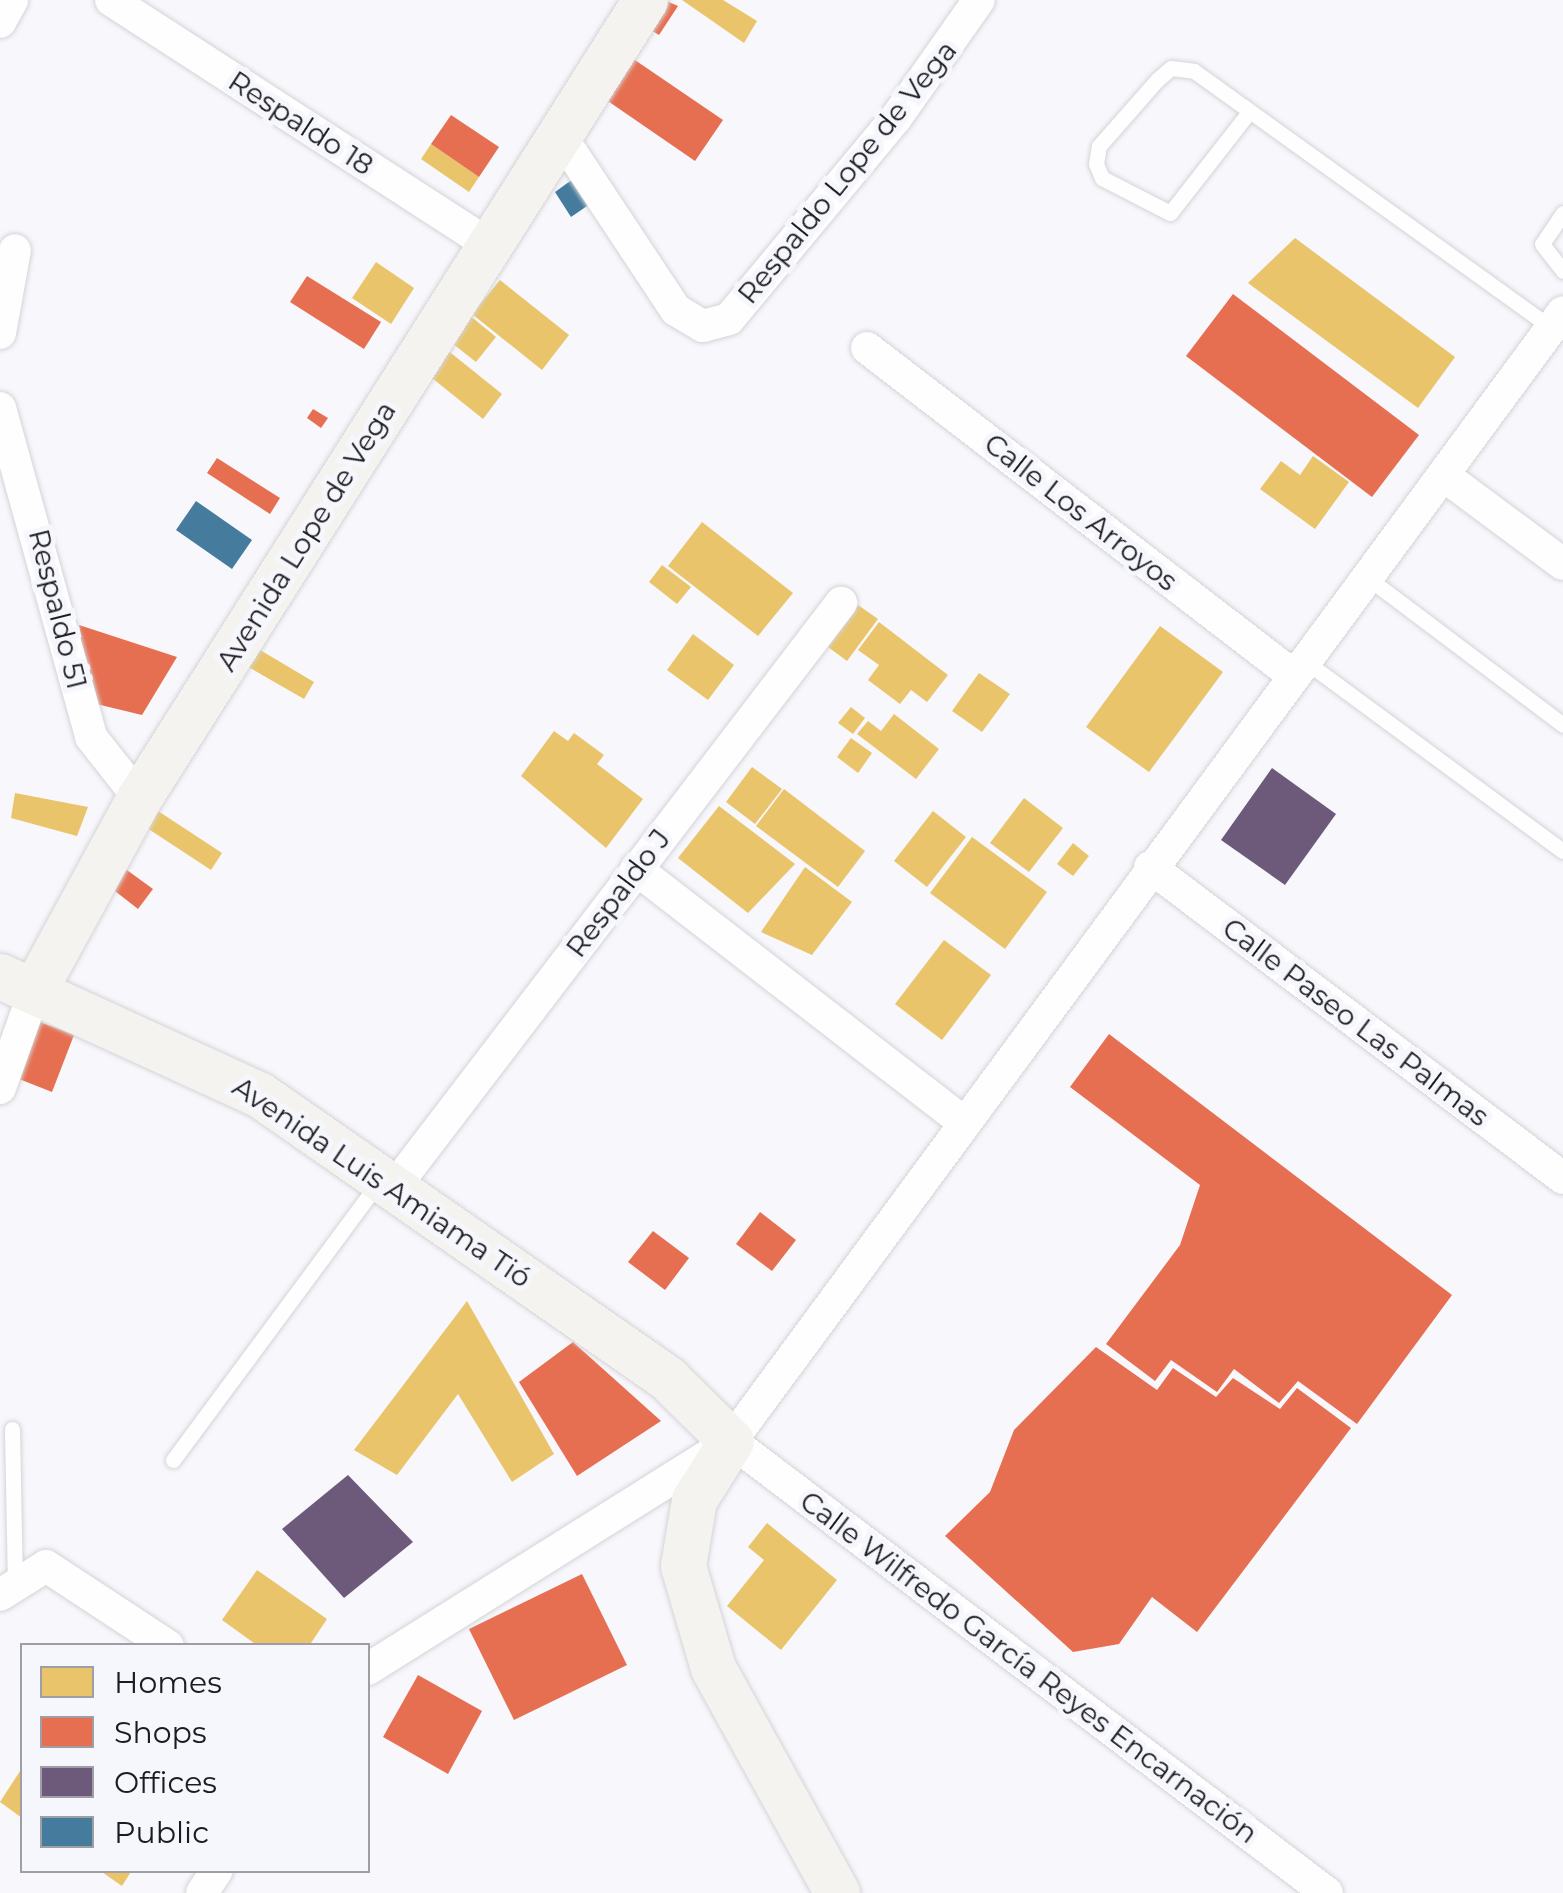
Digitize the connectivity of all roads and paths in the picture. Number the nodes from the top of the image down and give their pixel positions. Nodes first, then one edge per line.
1 (12, 0) edge
2 (111, 0) edge
3 (645, 0) edge
4 (979, 0) edge
5 (0, 22) edge
6 (1250, 112) junction
7 (560, 135) junction
8 (1563, 212) edge
9 (491, 246) junction
10 (15, 250) dead end
11 (1563, 270) edge
12 (1557, 320) edge
13 (0, 334) edge
14 (868, 348) dead end
15 (0, 408) edge
16 (1443, 475) junction
17 (1563, 564) edge
18 (1368, 578) junction
19 (840, 602) dead end
20 (1300, 668) junction
21 (1563, 725) edge
22 (139, 798) junction
23 (1563, 851) edge
24 (1150, 867) junction
25 (636, 869) junction
26 (18, 982) edge
27 (0, 1088) edge
28 (960, 1119) junction
29 (1563, 1178) edge
30 (390, 1181) junction
31 (12, 1430) dead end
32 (731, 1441) junction
33 (173, 1460) dead end
34 (8, 1588) edge
35 (163, 1643) edge
36 (370, 1668) edge
37 (837, 1893) edge
38 (1327, 1893) edge

1 - 5 street
2 - 9 street, Respaldo 18
3 - 7 main road, Avenida Lope de Vega
4 - 7 street, Respaldo Lope de Vega
6 - 6 lane
6 - 12 lane
7 - 9 main road, Avenida Lope de Vega
8 - 11 lane
9 - 22 main road, Avenida Lope de Vega
10 - 13 street
12 - 16 street
14 - 20 street, Calle Los Arroyos
15 - 22 street, Respaldo 51
16 - 17 street
16 - 18 street
18 - 20 street
18 - 21 lane
19 - 25 street, Respaldo J
20 - 23 lane
20 - 24 street
22 - 26 main road, Avenida Lope de Vega
24 - 28 street
24 - 29 street, Calle Paseo Las Palmas
25 - 28 street
25 - 30 street, Respaldo J
26 - 27 street, Avenida Lope de Vega
26 - 30 main road, Avenida Luis Amiama Tió
28 - 32 street
30 - 32 main road, Avenida Luis Amiama Tió
30 - 33 lane
31 - 34 lane
32 - 36 street
32 - 37 main road
32 - 38 street, Calle Wilfredo García Reyes Encarnación
34 - 35 street

